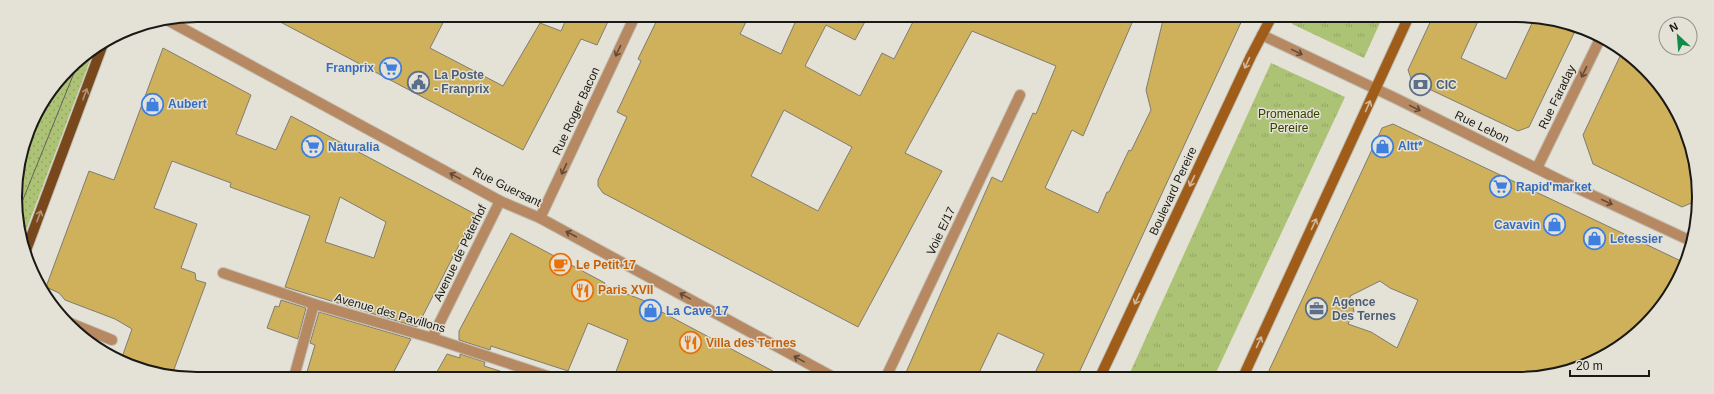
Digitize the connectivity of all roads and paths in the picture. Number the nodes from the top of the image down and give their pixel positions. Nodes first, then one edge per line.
1 (632, 22) edge
2 (1269, 22) edge
3 (1406, 22) edge
4 (173, 23) edge
5 (1262, 35) junction
6 (1598, 42) edge
7 (100, 51) edge
8 (1376, 89) junction
9 (1020, 95) dead end
10 (1537, 168) junction
11 (500, 201) junction
12 (540, 218) junction
13 (1687, 240) edge
14 (28, 243) edge
15 (223, 273) dead end
16 (314, 304) junction
17 (80, 327) edge
18 (432, 338) junction
19 (112, 340) dead end
20 (295, 372) edge
21 (535, 372) edge
22 (824, 372) edge
23 (888, 372) edge
24 (1102, 372) edge
25 (1246, 372) edge

1 -> 12 street, Rue Roger Bacon
2 - 5 main road, Boulevard Pereire
3 - 8 main road
11 -> 4 street, Rue Guersant
5 -> 8 street, Rue Lebon
5 -> 24 main road, Boulevard Pereire
6 -> 10 street, Rue Faraday
14 -> 7 main road
8 -> 10 street, Rue Lebon
25 -> 8 main road
9 - 23 street, Voie E/17
10 -> 13 street, Rue Lebon
11 - 12 street, Rue Guersant
11 - 18 street, Avenue de Péterhof
22 -> 12 street, Rue Guersant
15 - 16 street, Avenue des Pavillons
16 - 18 street, Avenue des Pavillons
16 - 20 street
17 - 19 street
18 - 21 street, Avenue des Pavillons

